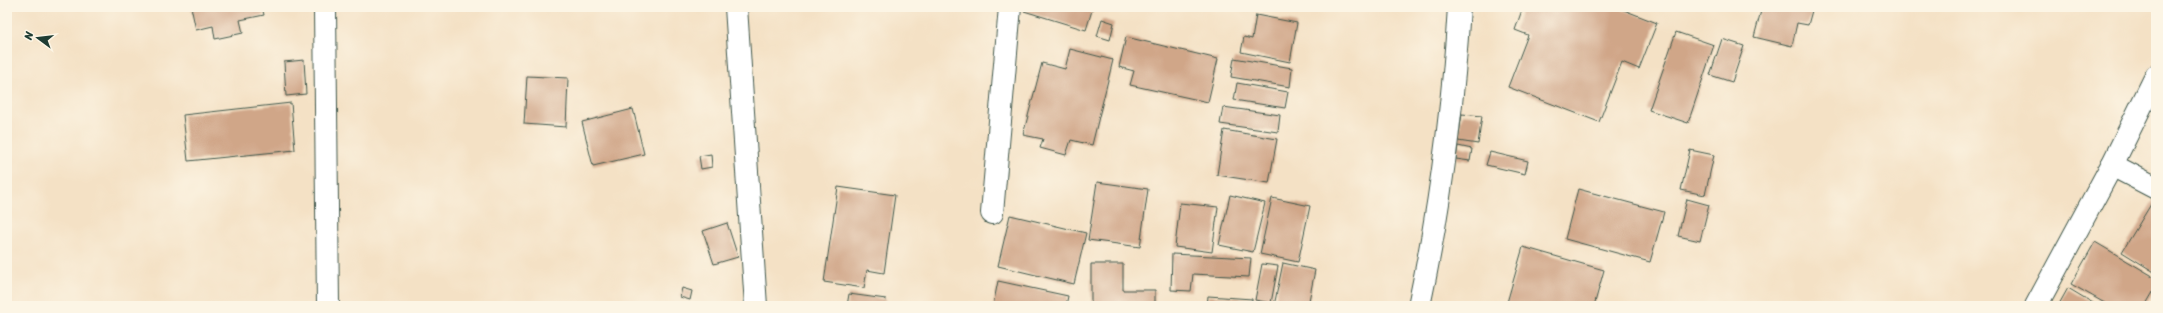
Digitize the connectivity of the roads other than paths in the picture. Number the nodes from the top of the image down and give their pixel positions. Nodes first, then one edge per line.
1 (325, 7) edge
2 (736, 7) edge
3 (1010, 7) edge
4 (1459, 7) edge
5 (2156, 76) edge
6 (2112, 165) junction
7 (2156, 188) edge
8 (992, 213) dead end
9 (328, 306) edge
10 (756, 306) edge
11 (1419, 306) edge
12 (2036, 306) edge

1 - 9 street
2 - 10 street
3 - 8 street
4 - 11 street
5 - 6 street
6 - 7 street
6 - 12 street

